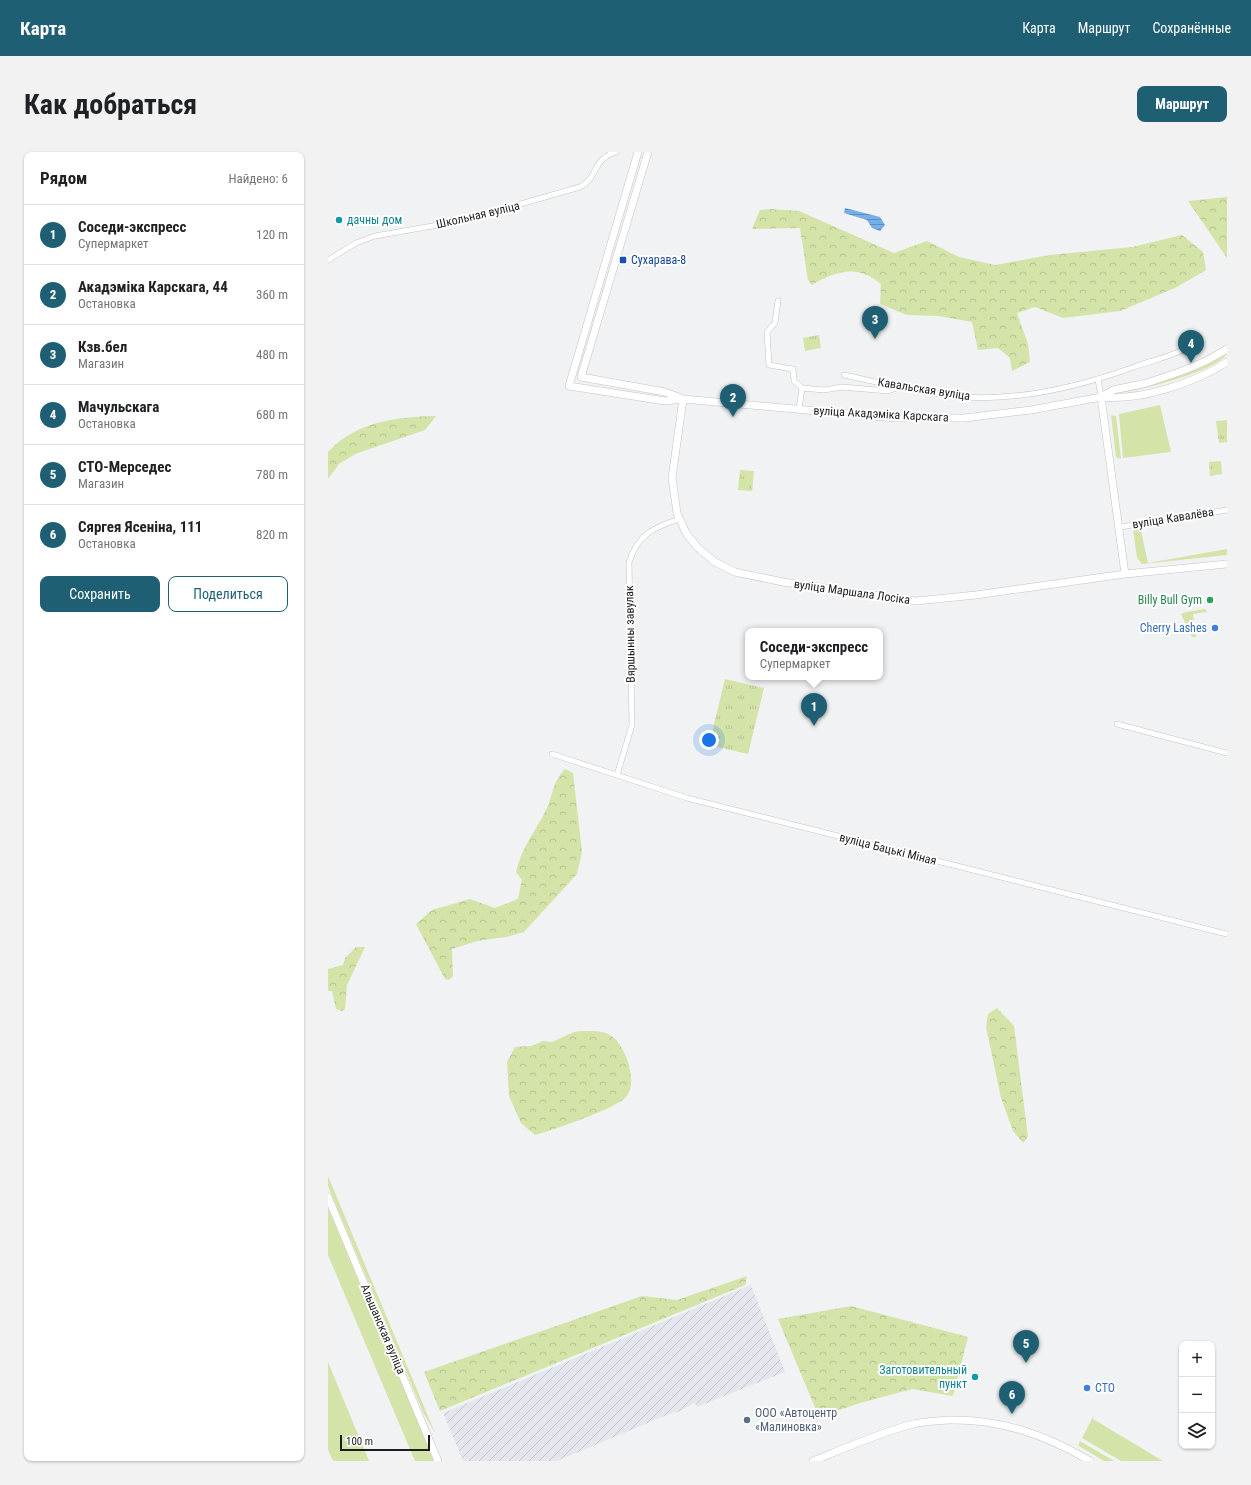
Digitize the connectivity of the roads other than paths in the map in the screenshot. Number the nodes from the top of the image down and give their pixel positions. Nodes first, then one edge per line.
1 (616, 152) edge
2 (638, 152) edge
3 (648, 152) edge
4 (328, 260) edge
5 (778, 301) dead end
6 (1188, 347) dead end
7 (1227, 349) edge
8 (1227, 362) edge
9 (844, 375) dead end
10 (581, 377) junction
11 (1098, 379) junction
12 (900, 386) junction
13 (577, 387) junction
14 (802, 388) junction
15 (1101, 397) junction
16 (683, 399) junction
17 (800, 409) junction
18 (1227, 510) edge
19 (679, 519) junction
20 (1120, 527) junction
21 (1227, 560) edge
22 (1217, 564) junction
23 (1227, 564) edge
24 (1125, 574) junction
25 (1117, 724) dead end
26 (1227, 753) edge
27 (552, 754) dead end
28 (617, 774) junction
29 (1227, 934) edge
30 (328, 1197) edge
31 (438, 1461) edge
32 (813, 1461) edge
33 (1090, 1461) edge

1 - 4 street, Школьная вуліца
2 - 13 main road
3 - 10 main road
5 - 14 street
6 - 11 street, Кавальская вуліца
7 - 15 main road, вуліца Акадэміка Карскага
8 - 15 main road, вуліца Акадэміка Карскага
9 - 12 street, Кавальская вуліца
10 - 13 main road
10 - 16 main road
11 - 12 street, Кавальская вуліца
11 - 15 street
12 - 14 street
13 - 16 main road
14 - 17 street
15 - 17 main road, вуліца Акадэміка Карскага
15 - 20 main road
16 - 17 main road, вуліца Акадэміка Карскага
16 - 19 main road, вуліца Маршала Лосіка
18 - 20 street, вуліца Кавалёва
19 - 24 main road, вуліца Маршала Лосіка
19 - 28 street, Вяршынны завулак
20 - 24 main road
21 - 22 main road, вуліца Маршала Лосіка
22 - 23 main road, вуліца Маршала Лосіка
22 - 24 main road, вуліца Маршала Лосіка
25 - 26 street
27 - 28 street, вуліца Бацькі Міная
28 - 29 street, вуліца Бацькі Міная
30 - 31 main road, Альшанская вуліца
32 - 33 main road

